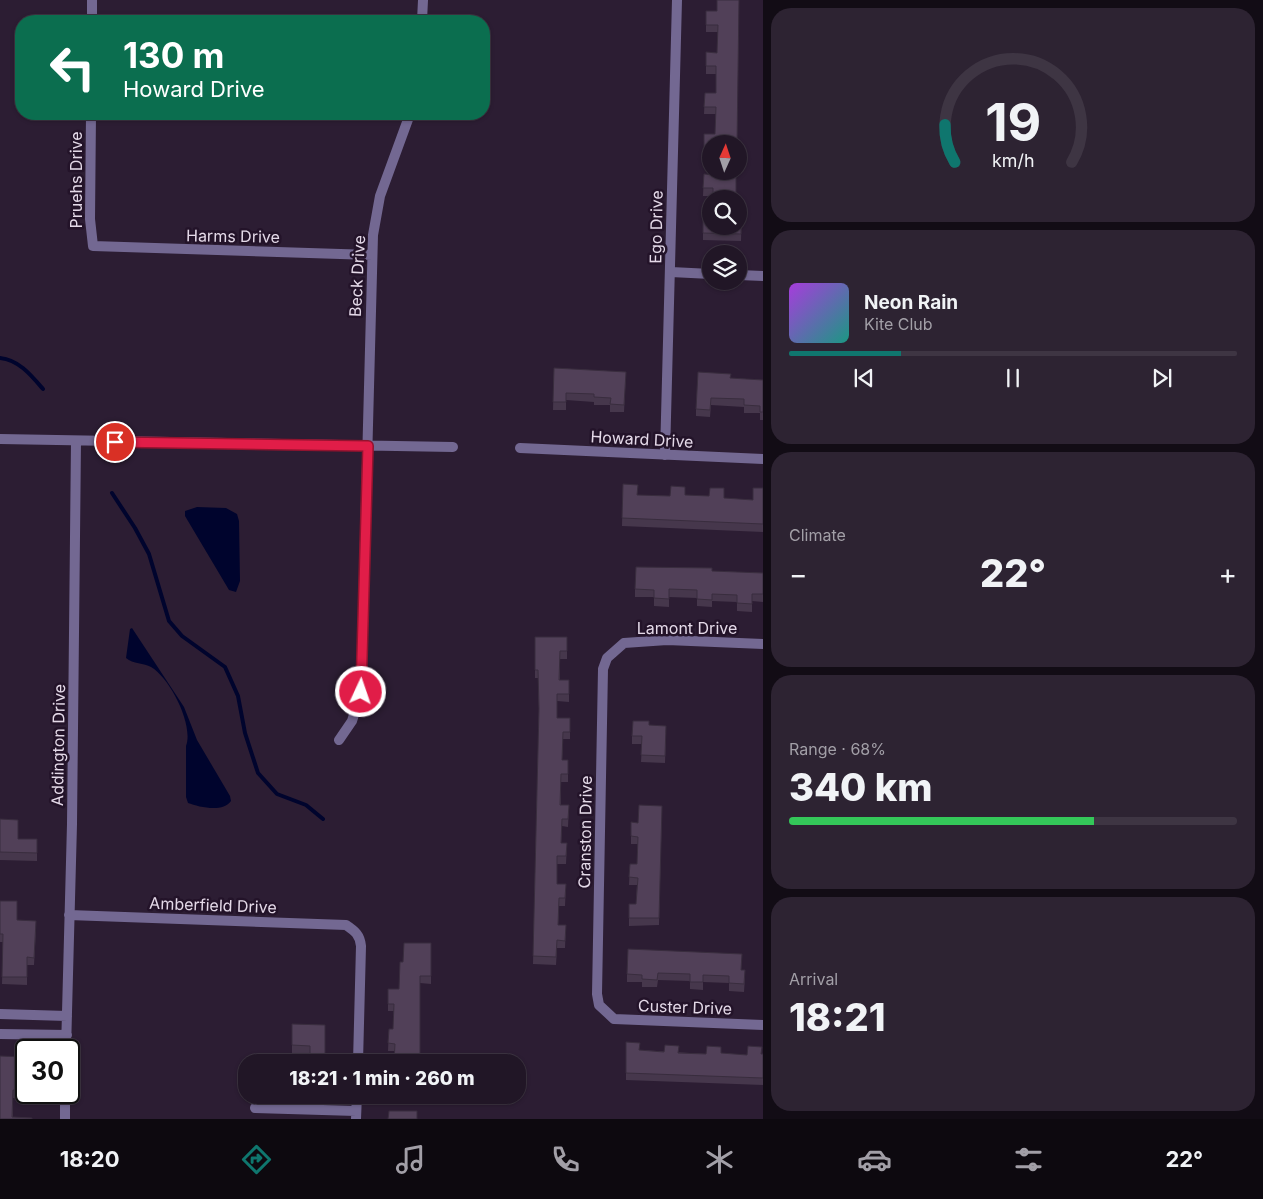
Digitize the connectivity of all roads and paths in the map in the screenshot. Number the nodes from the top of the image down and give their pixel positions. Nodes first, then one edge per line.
1 (92, 0) edge
2 (423, 0) edge
3 (677, 0) edge
4 (92, 15) edge
5 (422, 15) edge
6 (91, 120) edge
7 (408, 120) edge
8 (93, 246) joint
9 (372, 255) junction
10 (671, 272) junction
11 (702, 274) edge
12 (747, 275) edge
13 (763, 276) edge
14 (0, 439) edge
15 (76, 441) junction
16 (368, 446) junction
17 (454, 447) dead end
18 (520, 448) dead end
19 (664, 455) junction
20 (763, 459) edge
21 (763, 644) edge
22 (614, 650) joint
23 (339, 740) dead end
24 (69, 915) junction
25 (0, 1014) edge
26 (607, 1015) joint
27 (67, 1016) junction
28 (763, 1025) edge
29 (0, 1034) edge
30 (66, 1036) joint
31 (358, 1054) edge
32 (65, 1104) edge
33 (255, 1108) dead end
34 (356, 1115) edge
35 (65, 1119) edge

1 - 4 street
2 - 5 street
3 - 10 street, Ego Drive
6 - 8 street, Pruehs Drive
7 - 9 street, Beck Drive
8 - 9 street, Harms Drive
9 - 16 street, Beck Drive
10 - 11 street
10 - 19 street, Ego Drive
12 - 13 street
14 - 15 street
15 - 16 street
15 - 24 street, Addington Drive
16 - 17 street
16 - 23 street, Beck Drive
18 - 19 street, Howard Drive
19 - 20 street, Howard Drive
21 - 22 street, Lamont Drive
22 - 26 street, Cranston Drive
24 - 27 street, Addington Drive
24 - 31 street, Amberfield Drive
25 - 27 street
26 - 28 street, Custer Drive
27 - 30 street, Addington Drive
29 - 30 street
32 - 35 street
33 - 34 street

